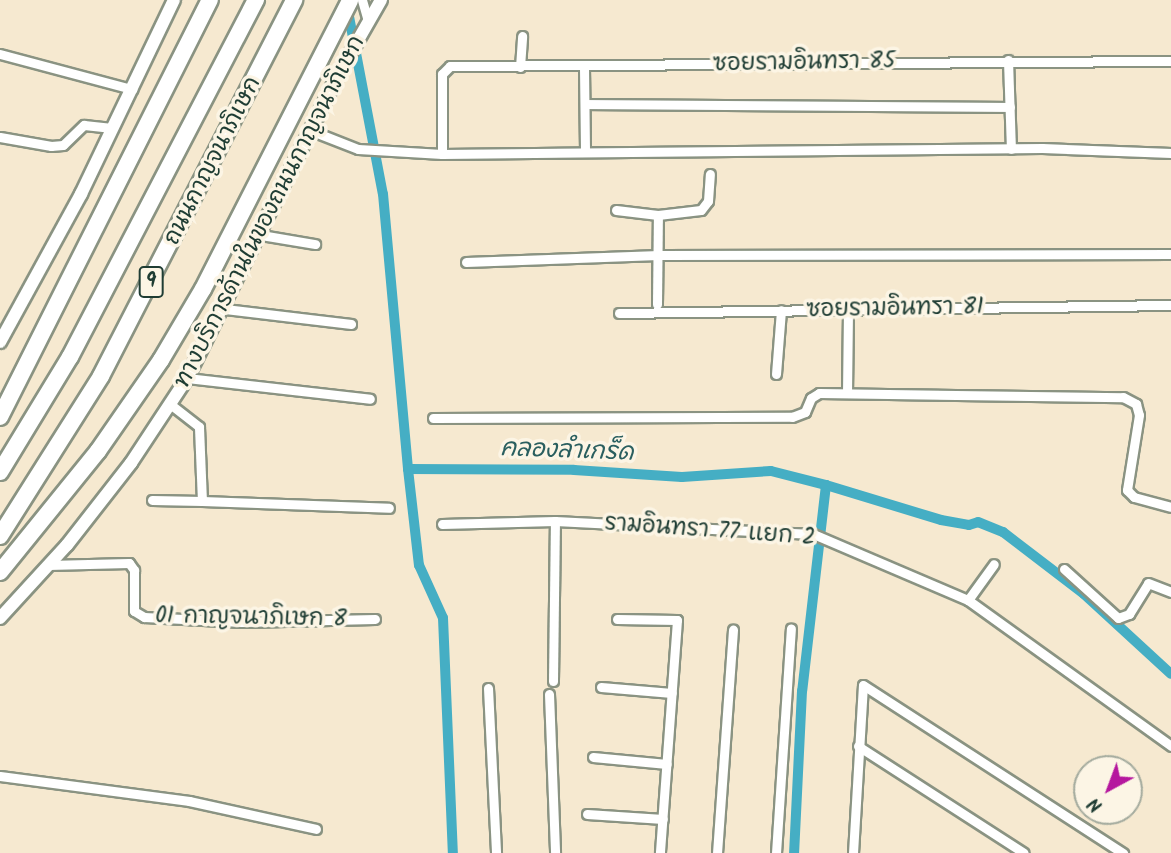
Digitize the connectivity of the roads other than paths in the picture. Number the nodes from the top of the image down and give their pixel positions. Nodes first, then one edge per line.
1 (174, 0) edge
2 (210, 0) edge
3 (256, 0) edge
4 (294, 0) edge
5 (350, 0) edge
6 (362, 0) edge
7 (381, 0) edge
8 (371, 11) edge
9 (522, 36) dead end
10 (0, 54) edge
11 (1008, 60) junction
12 (1171, 61) edge
13 (520, 67) junction
14 (584, 68) junction
15 (132, 89) junction
16 (585, 104) junction
17 (1010, 107) junction
18 (112, 128) junction
19 (312, 131) junction
20 (0, 137) edge
21 (1011, 149) junction
22 (585, 150) junction
23 (1171, 153) edge
24 (442, 154) junction
25 (709, 174) dead end
26 (616, 210) dead end
27 (658, 215) junction
28 (261, 235) junction
29 (315, 244) dead end
30 (1171, 254) edge
31 (659, 255) junction
32 (466, 262) dead end
33 (657, 304) dead end
34 (1171, 305) edge
35 (225, 309) junction
36 (781, 310) junction
37 (848, 310) junction
38 (619, 313) dead end
39 (351, 324) dead end
40 (0, 342) edge
41 (776, 374) dead end
42 (187, 378) junction
43 (848, 393) junction
44 (370, 399) dead end
45 (170, 404) junction
46 (0, 417) edge
47 (433, 418) dead end
48 (0, 472) edge
49 (152, 500) dead end
50 (202, 501) junction
51 (1171, 507) edge
52 (389, 508) dead end
53 (555, 521) junction
54 (442, 524) dead end
55 (0, 536) edge
56 (994, 564) dead end
57 (48, 565) junction
58 (1065, 569) dead end
59 (0, 572) edge
60 (1171, 592) edge
61 (968, 600) junction
62 (0, 618) edge
63 (617, 618) dead end
64 (374, 619) dead end
65 (791, 629) dead end
66 (733, 630) dead end
67 (553, 681) dead end
68 (601, 687) dead end
69 (488, 688) dead end
70 (672, 693) junction
71 (549, 694) dead end
72 (858, 746) junction
73 (1171, 746) edge
74 (593, 757) dead end
75 (667, 764) junction
76 (0, 775) edge
77 (587, 814) dead end
78 (663, 819) junction
79 (317, 829) dead end
80 (496, 853) edge
81 (555, 853) edge
82 (660, 853) edge
83 (717, 853) edge
84 (776, 853) edge
85 (853, 853) edge
86 (1024, 853) edge
87 (1123, 853) edge

1 - 15 main road
2 - 46 highway
3 - 48 highway, ถนนกาญจนาภิเษก / 9
4 - 55 highway, ถนนกาญจนาภิเษก / 9
5 - 59 highway
6 - 8 street
7 - 8 main road, ทางบริการด้านในของถนนกาญจนาภิเษก
8 - 19 main road, ทางบริการด้านในของถนนกาญจนาภิเษก
9 - 13 street
10 - 15 street
11 - 12 street, ซอยรามอินทรา 85
11 - 14 street, ซอยรามอินทรา 85
11 - 17 street
13 - 14 street, ซอยรามอินทรา 85
13 - 24 street, ซอยรามอินทรา 85
14 - 16 street
15 - 18 main road
16 - 17 street
16 - 22 street
17 - 21 street
18 - 20 street
18 - 40 main road
19 - 24 street
19 - 28 main road, ทางบริการด้านในของถนนกาญจนาภิเษก
21 - 22 street
21 - 23 street
22 - 24 street
25 - 27 street
26 - 27 street
27 - 31 street
28 - 29 street
28 - 35 main road, ทางบริการด้านในของถนนกาญจนาภิเษก
30 - 31 street
31 - 32 street
31 - 33 street
34 - 37 street, ซอยรามอินทรา 81
35 - 39 street
35 - 42 main road, ทางบริการด้านในของถนนกาญจนาภิเษก
36 - 37 street, ซอยรามอินทรา 81
36 - 38 street, ซอยรามอินทรา 81
36 - 41 street
37 - 43 street
42 - 44 street
42 - 45 main road, ทางบริการด้านในของถนนกาญจนาภิเษก
43 - 47 street
43 - 51 street
45 - 50 street
45 - 57 main road, ทางบริการด้านในของถนนกาญจนาภิเษก
49 - 50 street
50 - 52 street
53 - 54 street, รามอินทรา 77 แยก 2
53 - 61 street, รามอินทรา 77 แยก 2
53 - 67 street
56 - 61 street
57 - 62 main road, ทางบริการด้านในของถนนกาญจนาภิเษก
57 - 64 street, 01 กาญจนาภิเษก 8
58 - 60 street
61 - 73 street, รามอินทรา 77 แยก 2
63 - 70 street
65 - 84 street
66 - 83 street
68 - 70 street
69 - 80 street
70 - 75 street
71 - 81 street
72 - 85 street
72 - 86 street
72 - 87 street
74 - 75 street
75 - 78 street
76 - 79 street
77 - 78 street
78 - 82 street

